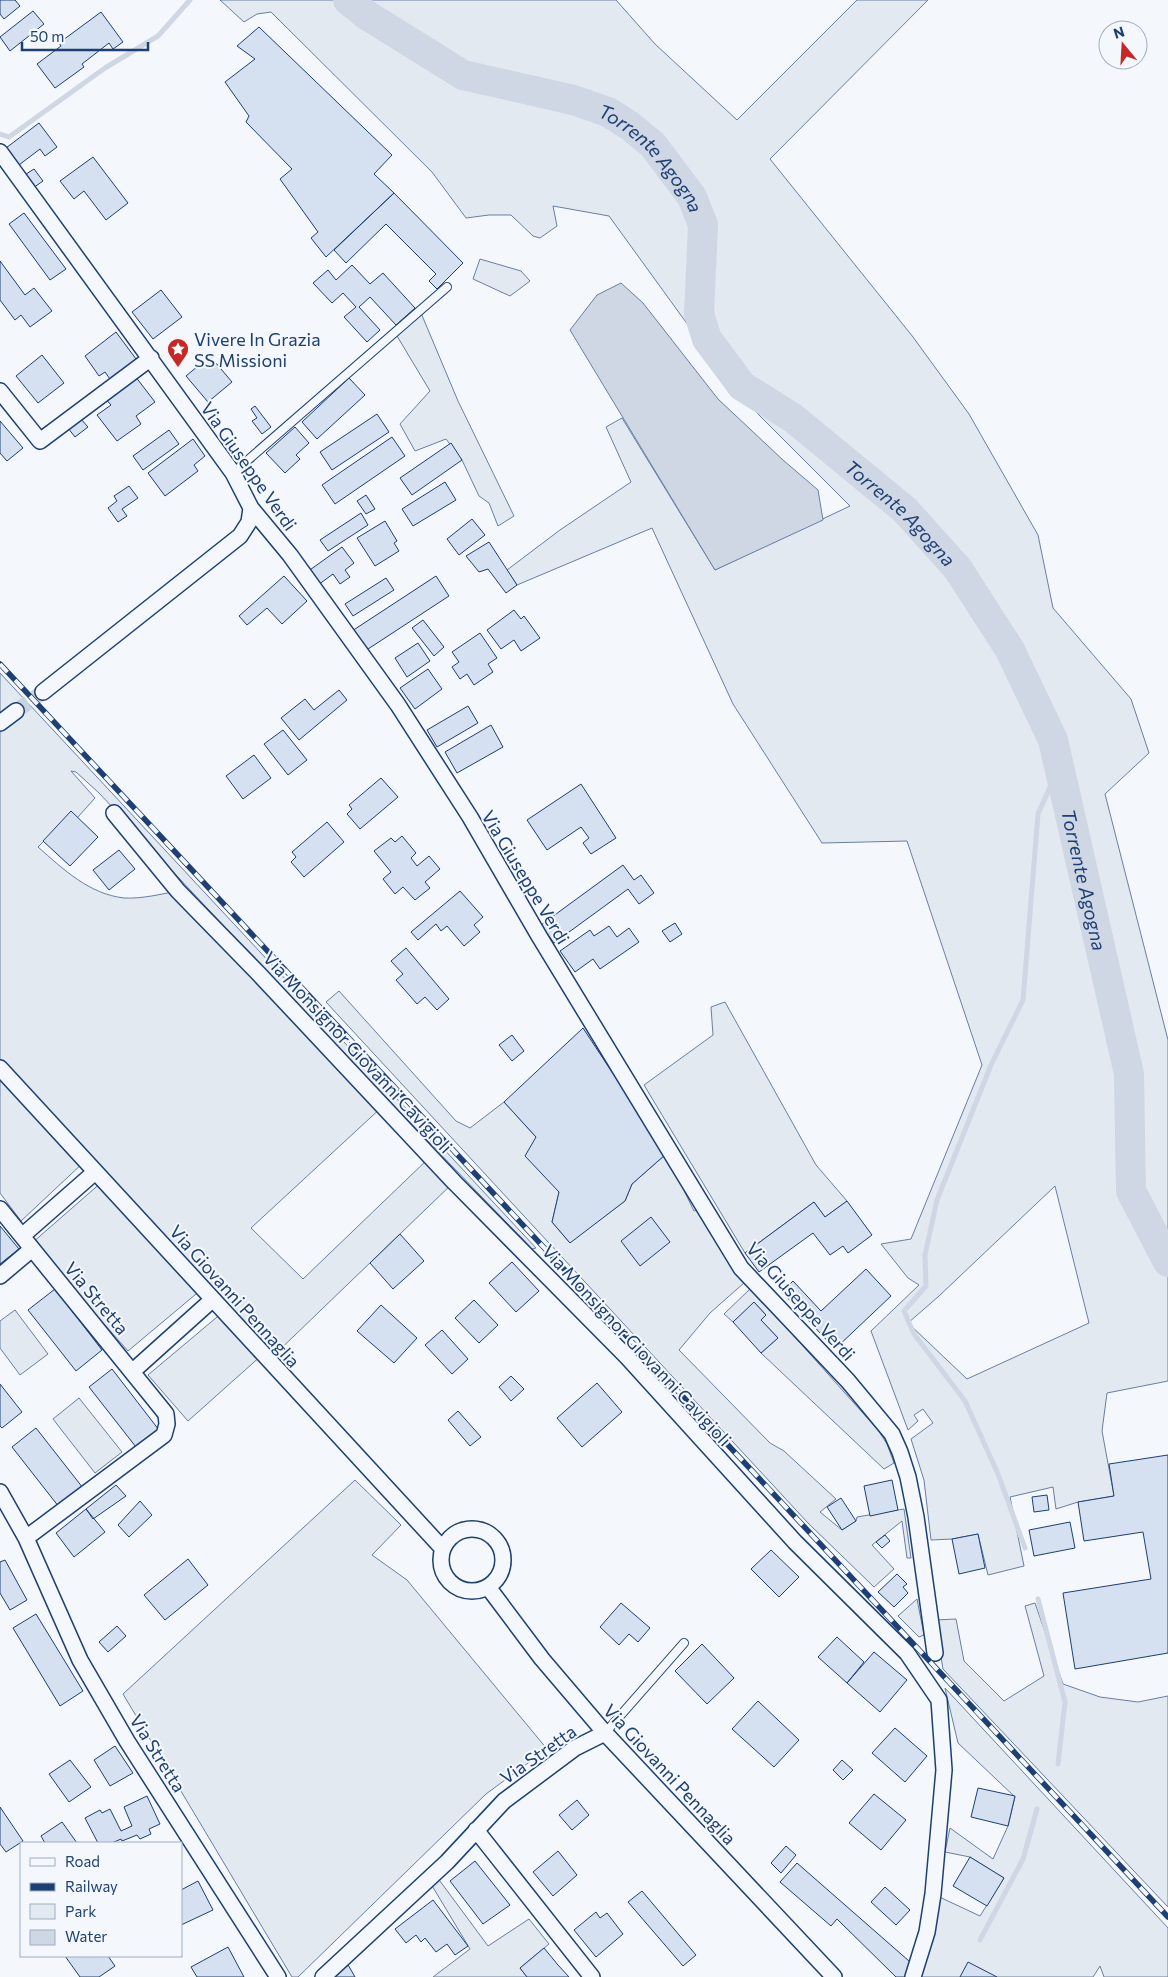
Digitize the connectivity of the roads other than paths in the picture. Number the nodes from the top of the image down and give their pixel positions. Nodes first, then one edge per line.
1 (0, 152) edge
2 (447, 287) dead end
3 (151, 358) junction
4 (0, 390) edge
5 (233, 472) junction
6 (251, 508) junction
7 (43, 692) tunnel mouth
8 (114, 812) dead end
9 (0, 1068) edge
10 (96, 1172) junction
11 (0, 1209) edge
12 (22, 1236) junction
13 (32, 1249) junction
14 (0, 1276) edge
15 (212, 1300) junction
16 (133, 1371) junction
17 (0, 1492) edge
18 (26, 1538) junction
19 (443, 1549) junction
20 (488, 1587) junction
21 (684, 1643) dead end
22 (935, 1654) dead end
23 (605, 1733) junction
24 (476, 1830) junction
25 (278, 1977) edge
26 (323, 1977) edge
27 (592, 1977) edge
28 (834, 1977) edge
29 (913, 1977) edge

1 - 3 street, Via Giuseppe Verdi
2 - 5 lane
3 - 4 street
3 - 5 street, Via Giuseppe Verdi
5 - 6 street, Via Giuseppe Verdi
6 - 7 street
6 - 22 street, Via Giuseppe Verdi
8 - 29 street, Via Monsignor Giovanni Cavigioli
9 - 10 street, Via Giovanni Pennaglia
10 - 12 street
10 - 15 street, Via Giovanni Pennaglia
11 - 12 street, Via Stretta
12 - 13 street, Via Stretta
13 - 14 street
13 - 16 street, Via Stretta
15 - 16 street
15 - 19 street, Via Giovanni Pennaglia
16 - 18 street, Via Stretta
17 - 18 street, Via Stretta
18 - 25 street, Via Stretta
19 - 20 street
19 - 20 street
20 - 23 street, Via Giovanni Pennaglia
21 - 23 lane
23 - 24 street, Via Stretta
23 - 28 street, Via Giovanni Pennaglia
24 - 26 street, Via Stretta
24 - 27 street

